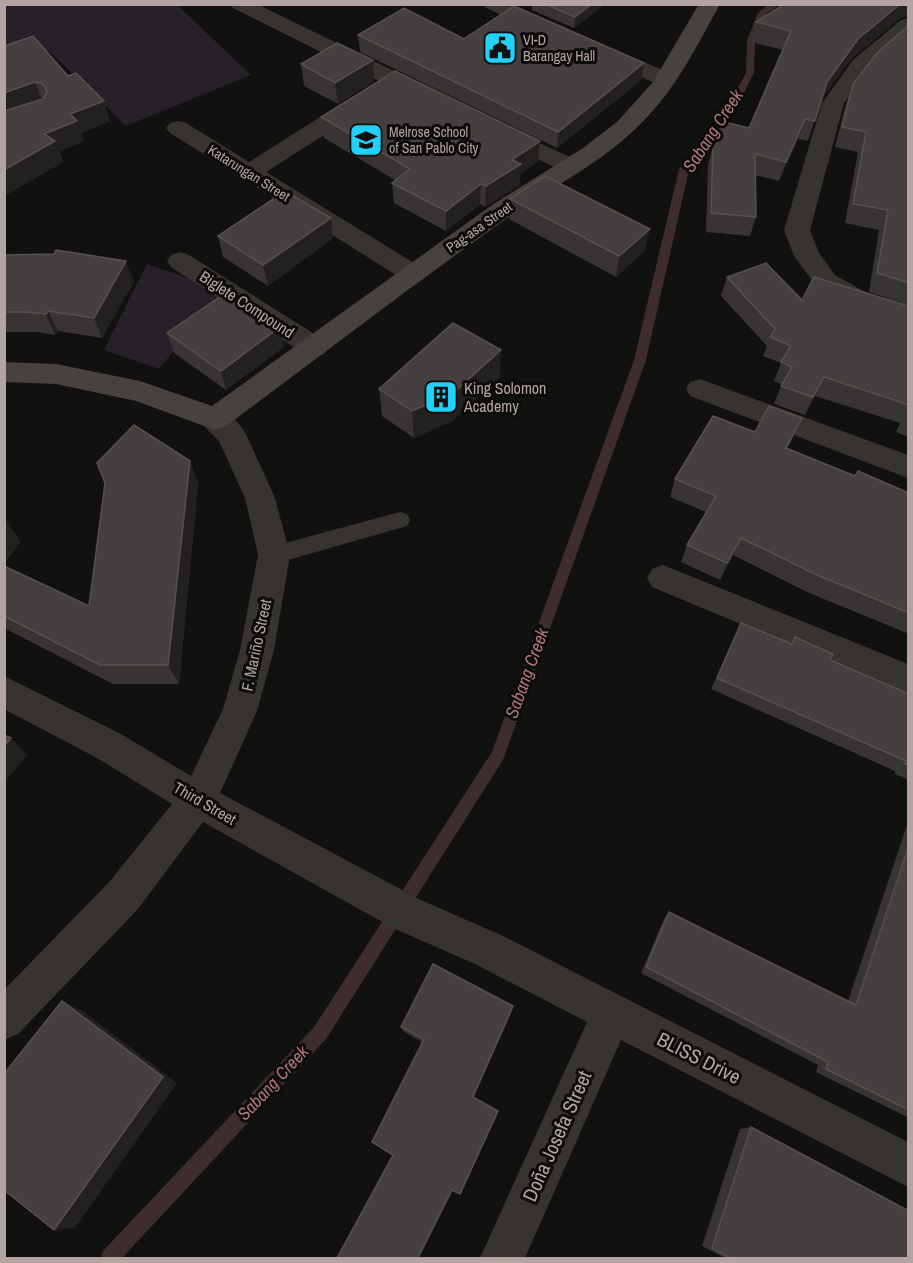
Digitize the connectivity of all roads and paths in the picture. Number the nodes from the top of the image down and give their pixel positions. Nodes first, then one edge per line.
1 (240, 4) edge
2 (493, 4) edge
3 (710, 4) edge
4 (909, 24) edge
5 (665, 79) junction
6 (394, 81) junction
7 (446, 106) edge
8 (477, 121) edge
9 (178, 128) dead end
10 (571, 166) junction
11 (248, 173) junction
12 (180, 261) dead end
13 (413, 274) junction
14 (909, 316) edge
15 (314, 347) junction
16 (4, 372) edge
17 (700, 389) dead end
18 (215, 419) junction
19 (909, 467) edge
20 (400, 520) dead end
21 (274, 555) junction
22 (663, 579) dead end
23 (909, 679) edge
24 (4, 691) edge
25 (198, 800) junction
26 (489, 950) joint
27 (612, 1013) junction
28 (4, 1020) edge
29 (909, 1165) edge
30 (502, 1258) edge

1 - 6 street
2 - 5 street
3 - 5 street, Pag-asa Street
4 - 14 street
5 - 10 street, Pag-asa Street
6 - 7 street
6 - 11 street
8 - 10 street
9 - 11 street, Katarungan Street
10 - 13 street, Pag-asa Street
11 - 13 street, Katarungan Street
12 - 15 street, Biglete Compound
13 - 15 street, Pag-asa Street
15 - 18 street, Pag-asa Street
16 - 18 street, F. Mariño Street
17 - 19 street
18 - 21 street, F. Mariño Street
20 - 21 lane
21 - 25 street, F. Mariño Street
22 - 23 street
24 - 25 street, Third Street
25 - 26 street, Third Street
25 - 28 street, F. Mariño Street
26 - 27 street, BLISS Drive
27 - 29 street, BLISS Drive
27 - 30 street, Doña Josefa Street

